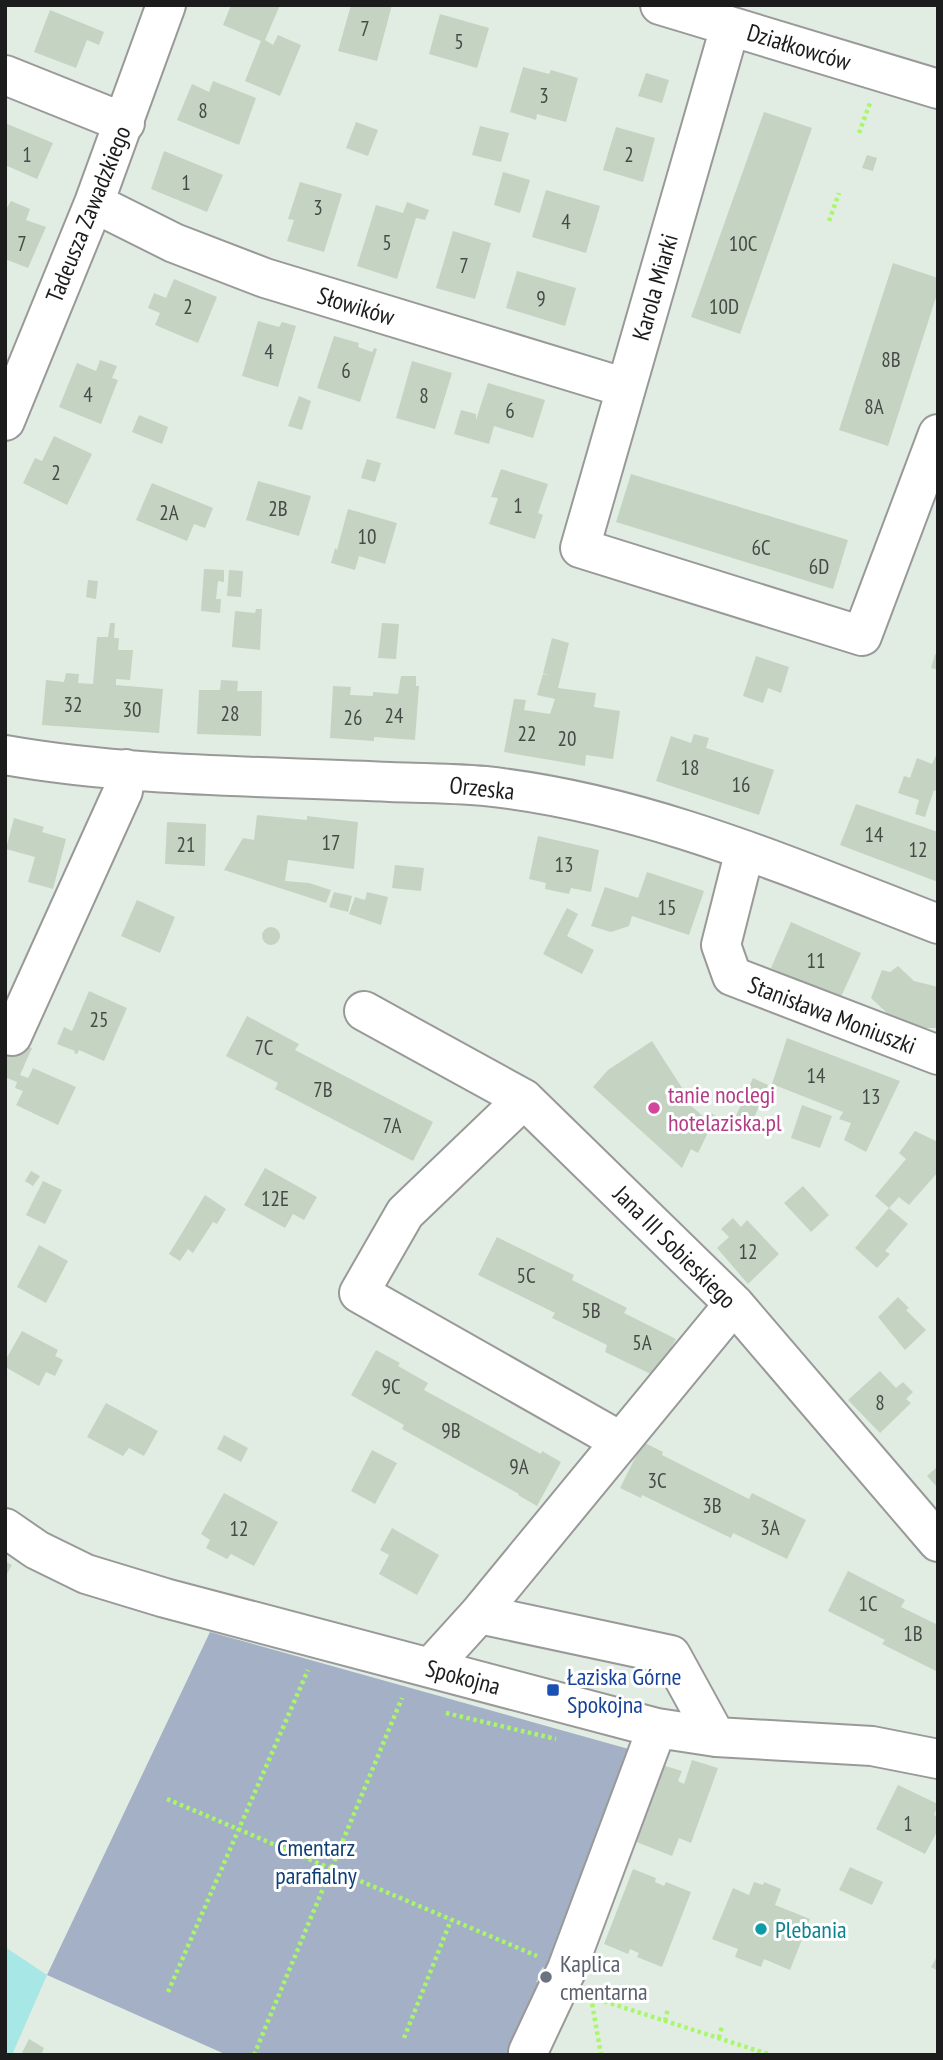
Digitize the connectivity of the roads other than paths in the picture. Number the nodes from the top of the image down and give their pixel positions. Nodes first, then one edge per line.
1 (166, 5) edge
2 (660, 5) edge
3 (730, 27) junction
4 (5, 75) edge
5 (938, 89) edge
6 (125, 123) junction
7 (94, 203) junction
8 (626, 388) junction
9 (5, 421) edge
10 (938, 434) edge
11 (5, 755) edge
12 (126, 769) junction
13 (746, 850) junction
14 (938, 924) edge
15 (364, 1011) dead end
16 (12, 1036) dead end
17 (938, 1055) edge
18 (524, 1099) junction
19 (734, 1304) junction
20 (620, 1441) junction
21 (5, 1528) edge
22 (938, 1542) edge
23 (479, 1614) junction
24 (430, 1668) junction
25 (657, 1728) junction
26 (716, 1737) junction
27 (938, 1759) edge
28 (528, 2052) dead end

1 - 6 street, Tadeusza Zawadzkiego
2 - 3 street, Działkowców
3 - 5 street, Działkowców
3 - 8 street, Karola Miarki
4 - 6 street
6 - 7 street, Tadeusza Zawadzkiego
7 - 8 street, Słowików
7 - 9 street, Tadeusza Zawadzkiego
8 - 10 street, Karola Miarki
11 - 12 street, Orzeska
12 - 13 street, Orzeska
12 - 16 street
13 - 14 street, Orzeska
13 - 17 street, Stanisława Moniuszki
15 - 18 street, Jana III Sobieskiego
18 - 19 street, Jana III Sobieskiego
18 - 20 street
19 - 20 street
19 - 22 street, Jana III Sobieskiego
20 - 23 street
21 - 24 street, Spokojna
23 - 24 street
23 - 26 street
24 - 25 street, Spokojna
25 - 26 street, Spokojna
25 - 28 street
26 - 27 street, Spokojna

